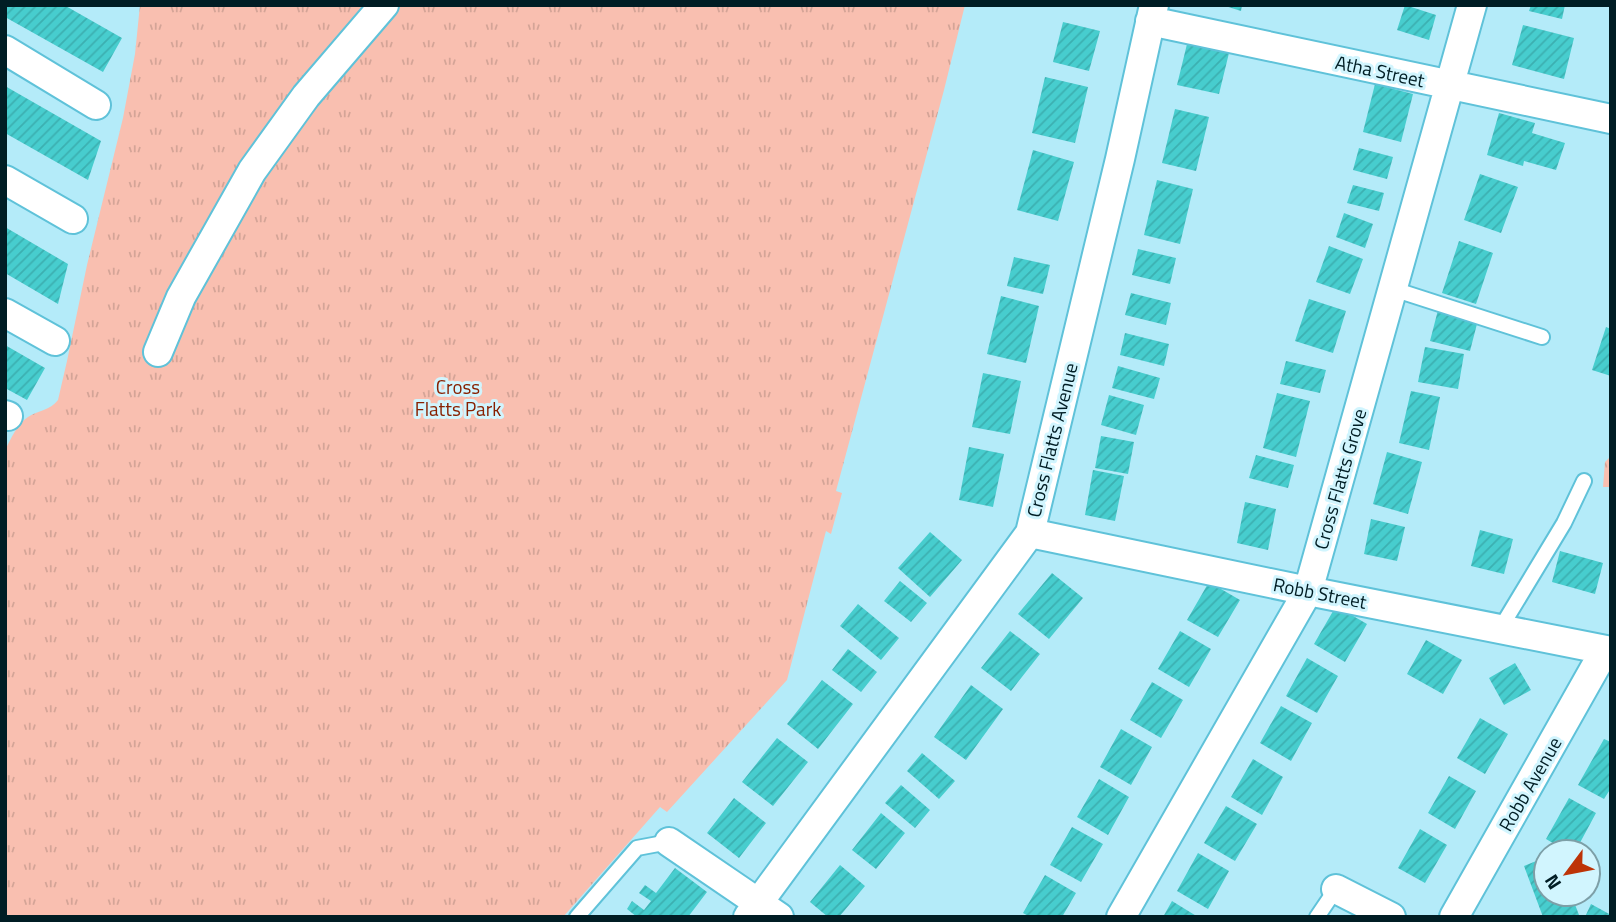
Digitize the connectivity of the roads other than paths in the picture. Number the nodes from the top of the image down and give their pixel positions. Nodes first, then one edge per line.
1 (384, 5) edge
2 (1472, 5) edge
3 (1152, 13) edge
4 (5, 50) edge
5 (1450, 86) junction
6 (96, 105) dead end
7 (1611, 119) edge
8 (5, 180) edge
9 (73, 219) dead end
10 (1393, 289) junction
11 (5, 313) edge
12 (1542, 337) dead end
13 (55, 341) dead end
14 (158, 352) dead end
15 (1584, 481) dead end
16 (1030, 533) junction
17 (1308, 591) junction
18 (1500, 629) junction
19 (1608, 651) edge
20 (668, 842) joint
21 (1336, 889) joint
22 (762, 912) edge
23 (577, 917) edge
24 (1121, 917) edge
25 (1317, 917) edge
26 (1391, 917) edge
27 (1454, 917) edge

1 - 14 street
2 - 5 street, Cross Flatts Grove
3 - 5 street, Atha Street
3 - 16 street, Cross Flatts Avenue
4 - 6 street
5 - 7 street, Atha Street
5 - 10 street, Cross Flatts Grove
8 - 9 street
10 - 12 lane
10 - 17 street, Cross Flatts Grove
11 - 13 street
15 - 18 lane
16 - 17 street, Robb Street
16 - 22 street, Cross Flatts Avenue
17 - 18 street, Robb Street
17 - 24 street, Cross Flatts Grove
18 - 19 street, Robb Street
19 - 27 street, Robb Avenue
20 - 22 street
20 - 23 lane
21 - 25 lane
21 - 26 street

